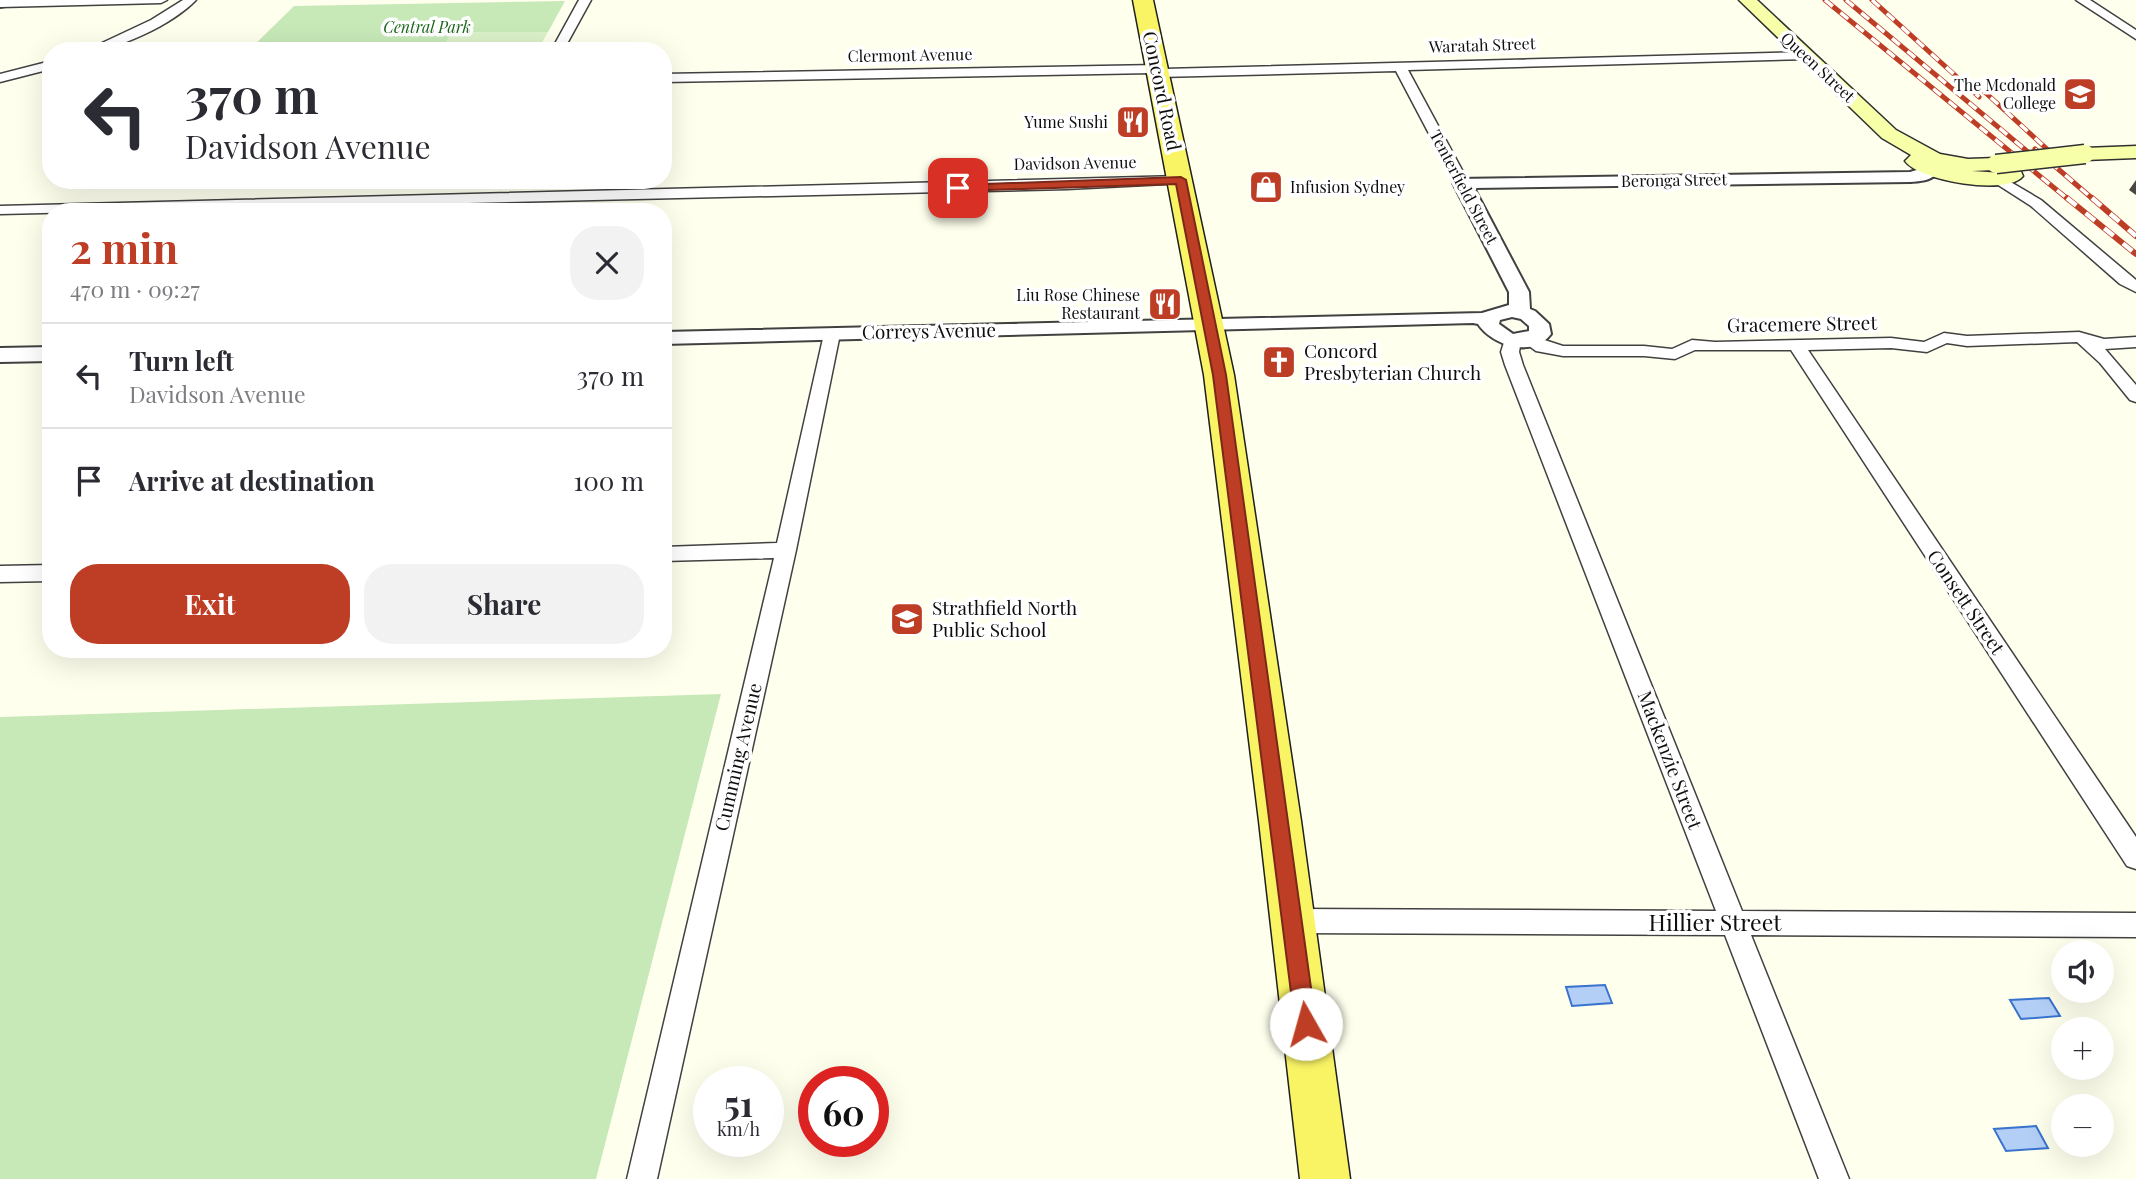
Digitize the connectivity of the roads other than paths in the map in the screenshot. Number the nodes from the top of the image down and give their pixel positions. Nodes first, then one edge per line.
1 (161, 0) edge
2 (190, 0) edge
3 (585, 0) edge
4 (1143, 0) edge
5 (1747, 0) edge
6 (2082, 0) edge
7 (1, 2) edge
8 (2112, 19) junction
9 (2136, 19) edge
10 (2136, 35) edge
11 (112, 42) edge
12 (562, 42) edge
13 (1805, 56) junction
14 (1399, 65) junction
15 (42, 67) edge
16 (1159, 71) junction
17 (0, 78) edge
18 (672, 78) edge
19 (2136, 152) edge
20 (1925, 164) junction
21 (2008, 172) junction
22 (1181, 180) junction
23 (1462, 183) junction
24 (672, 188) edge
25 (643, 189) edge
26 (0, 203) edge
27 (304, 203) edge
28 (42, 209) edge
29 (0, 210) edge
30 (2133, 287) edge
31 (1521, 312) junction
32 (1488, 320) junction
33 (1211, 324) junction
34 (2136, 331) edge
35 (832, 334) junction
36 (2079, 337) junction
37 (672, 338) edge
38 (1520, 340) junction
39 (2136, 342) edge
40 (1797, 345) junction
41 (42, 354) edge
42 (0, 355) edge
43 (2130, 389) edge
44 (786, 550) junction
45 (672, 554) edge
46 (42, 573) edge
47 (0, 574) edge
48 (2136, 858) edge
49 (1293, 921) junction
50 (1733, 923) junction
51 (2136, 925) edge
52 (642, 1179) edge
53 (1325, 1179) edge
54 (1834, 1179) edge

1 - 7 street
2 - 11 street
3 - 12 street
4 - 16 main road, Concord Road
5 - 13 main road, Queen Street
6 - 8 street
8 - 9 street
8 - 10 street
13 - 14 street, Waratah Street
13 - 20 main road, Queen Street
14 - 16 street, Waratah Street
14 - 23 street, Tenterfield Street
15 - 17 street
16 - 18 street, Clermont Avenue
16 - 22 main road, Concord Road
19 - 21 main road
20 - 21 main road
20 - 23 street, Beronga Street
21 - 30 street
22 - 24 street, Davidson Avenue
22 - 27 street, Davidson Avenue
22 - 33 main road, Concord Road
23 - 31 street, Tenterfield Street
25 - 26 street, Davidson Avenue
28 - 29 street, Davidson Avenue
31 - 32 street, Correys Avenue
31 - 38 street
32 - 33 street, Correys Avenue
32 - 38 street
33 - 35 street, Correys Avenue
33 - 49 main road, Concord Road
34 - 36 street
35 - 37 street, Correys Avenue
35 - 44 street, Cumming Avenue
36 - 39 street
36 - 40 street, Gracemere Street
36 - 43 street
38 - 40 street, Gracemere Street
38 - 50 street, Mackenzie Street
40 - 48 street, Consett Street
41 - 42 street
44 - 45 street
44 - 52 street, Cumming Avenue
46 - 47 street
49 - 50 street, Hillier Street
49 - 53 main road, Concord Road
50 - 51 street, Hillier Street
50 - 54 street, Mackenzie Street

